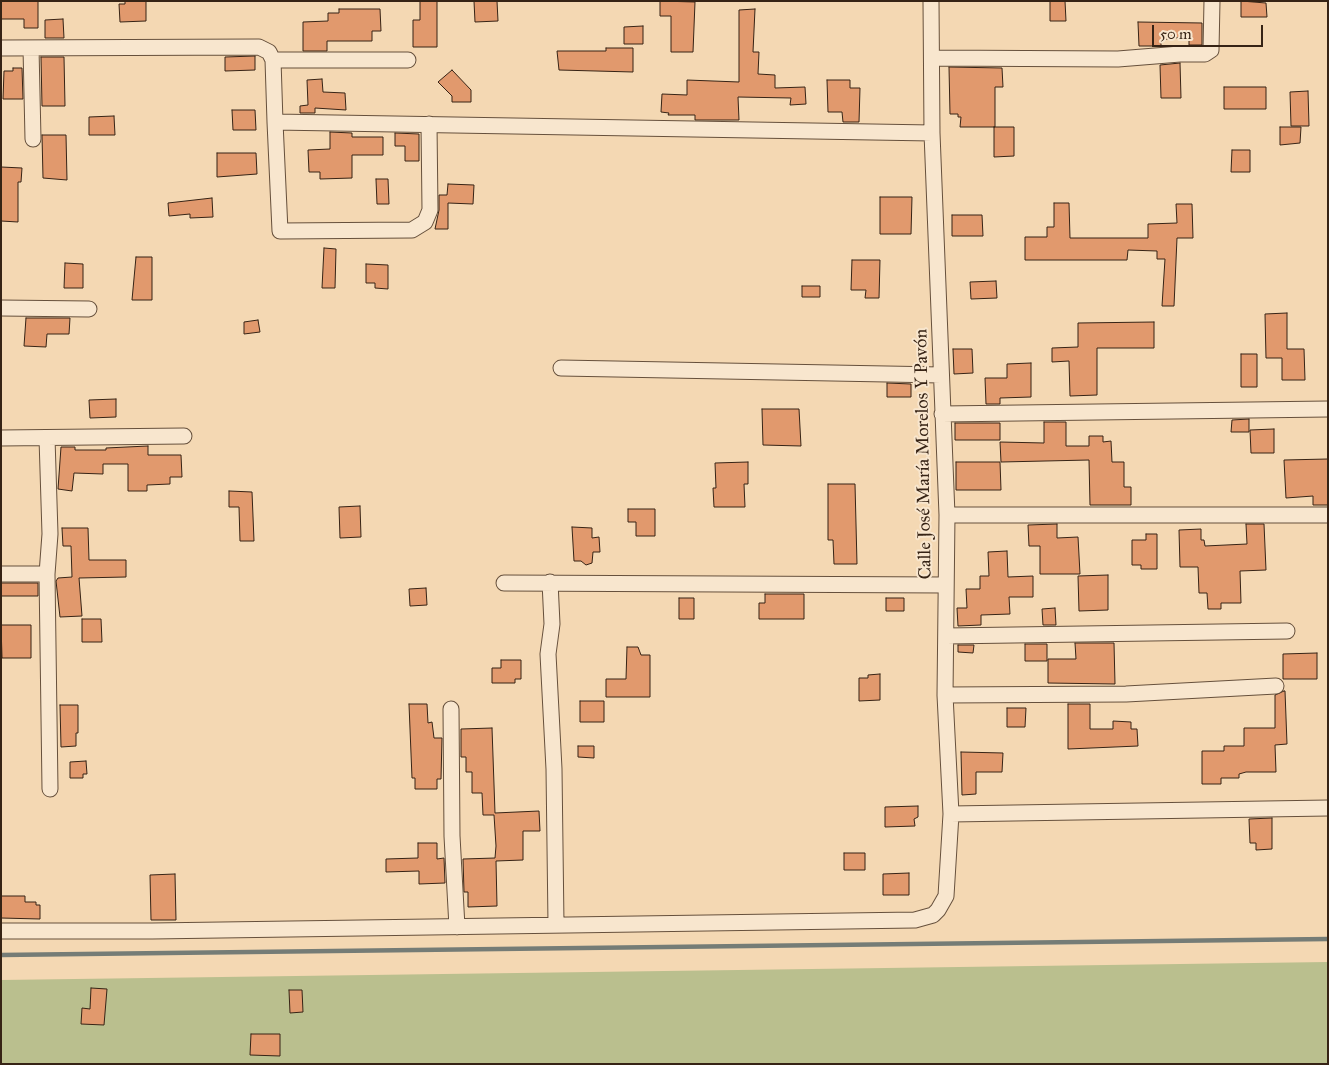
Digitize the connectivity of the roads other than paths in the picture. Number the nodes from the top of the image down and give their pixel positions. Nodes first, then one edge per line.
1 (931, 1) edge
2 (1212, 1) edge
3 (1, 48) edge
4 (31, 48) junction
5 (932, 58) junction
6 (273, 60) junction
7 (408, 60) dead end
8 (275, 122) junction
9 (429, 124) junction
10 (932, 134) junction
11 (33, 139) dead end
12 (1, 308) edge
13 (89, 309) dead end
14 (561, 368) dead end
15 (941, 375) junction
16 (1328, 409) edge
17 (942, 414) junction
18 (184, 436) dead end
19 (1, 438) edge
20 (47, 438) junction
21 (1328, 514) edge
22 (947, 515) junction
23 (1, 574) edge
24 (46, 574) junction
25 (550, 582) junction
26 (504, 583) dead end
27 (945, 585) junction
28 (1287, 631) dead end
29 (946, 636) junction
30 (1276, 686) dead end
31 (945, 695) junction
32 (451, 709) dead end
33 (50, 789) dead end
34 (1328, 808) edge
35 (951, 814) junction
36 (556, 924) junction
37 (457, 927) junction
38 (1, 931) edge

1 - 5 street, Calle José María Morelos Y Pavón
2 - 5 street
3 - 4 street
4 - 6 street
4 - 11 street
5 - 10 street, Calle José María Morelos Y Pavón
6 - 7 street
6 - 8 street
8 - 9 street
8 - 9 street
9 - 10 street
10 - 15 street, Calle José María Morelos Y Pavón
12 - 13 street
14 - 15 street
15 - 17 street, Calle José María Morelos Y Pavón
16 - 17 street
17 - 22 street, Calle José María Morelos Y Pavón
18 - 20 street
19 - 20 street
20 - 24 street
21 - 22 street
22 - 27 street, Calle José María Morelos Y Pavón
23 - 24 street
24 - 33 street
25 - 26 street
25 - 27 street
25 - 36 street
27 - 29 street, Calle José María Morelos Y Pavón
28 - 29 street
29 - 31 street, Calle José María Morelos Y Pavón
30 - 31 street
31 - 35 street, Calle José María Morelos Y Pavón
32 - 37 street
34 - 35 street
35 - 36 street, Calle José María Morelos Y Pavón
36 - 37 street
37 - 38 street

